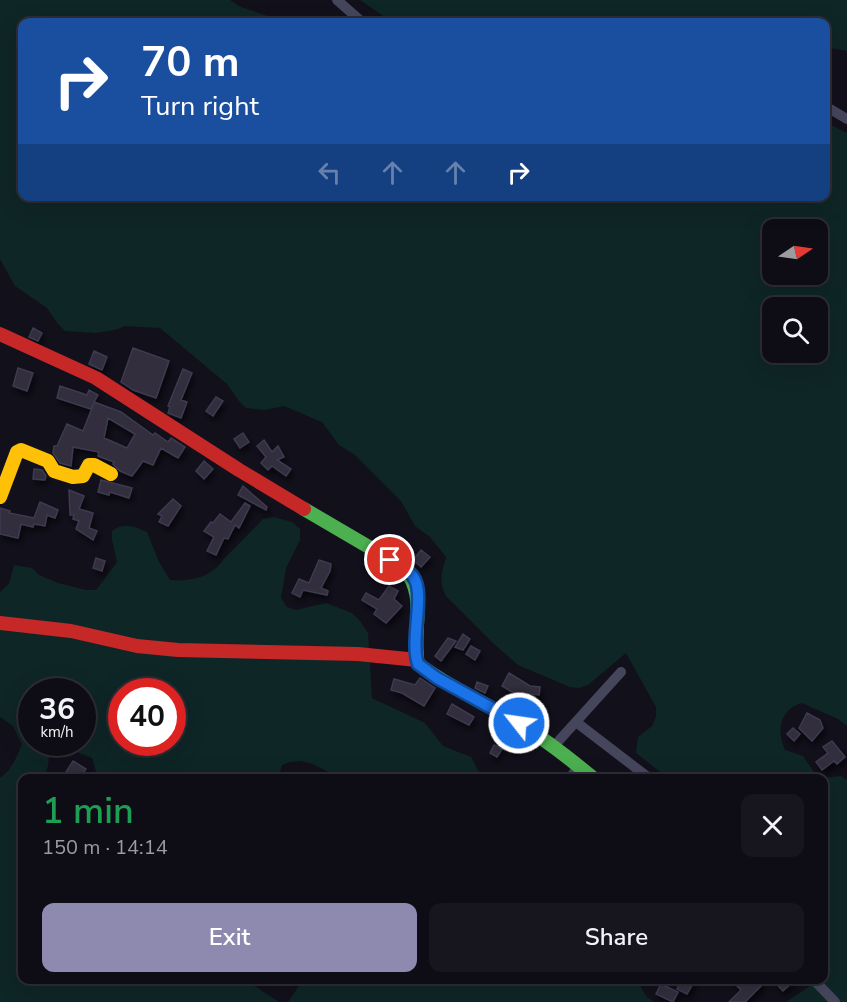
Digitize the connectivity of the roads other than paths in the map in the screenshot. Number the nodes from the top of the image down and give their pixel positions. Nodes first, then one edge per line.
1 (337, 0) edge
2 (357, 18) edge
3 (830, 109) edge
4 (847, 119) edge
5 (0, 334) edge
6 (111, 474) dead end
7 (0, 498) edge
8 (0, 623) edge
9 (417, 660) junction
10 (621, 672) dead end
11 (576, 722) junction
12 (554, 746) junction
13 (578, 767) junction
14 (573, 774) edge
15 (588, 774) edge
16 (644, 774) edge
17 (818, 984) edge
18 (835, 1002) edge

1 - 2 street
3 - 4 street
5 - 9 street
6 - 7 street
8 - 9 street
9 - 12 street
10 - 11 street
11 - 12 street
11 - 16 street
12 - 13 street
13 - 14 street
13 - 15 street
17 - 18 street

